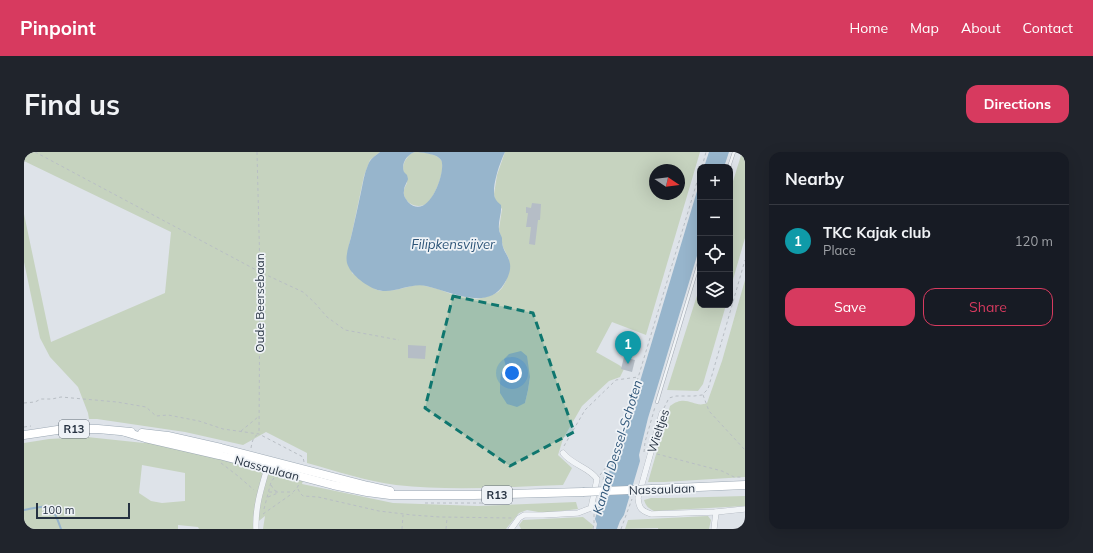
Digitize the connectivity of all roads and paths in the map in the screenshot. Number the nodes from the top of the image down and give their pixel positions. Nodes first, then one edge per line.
1 (31, 152) edge
2 (35, 152) edge
3 (257, 152) edge
4 (706, 152) edge
5 (734, 152) edge
6 (24, 153) edge
7 (703, 164) edge
8 (730, 164) edge
9 (697, 182) edge
10 (745, 260) edge
11 (697, 269) edge
12 (260, 272) junction
13 (399, 340) dead end
14 (639, 377) junction
15 (702, 395) junction
16 (657, 402) joint
17 (24, 403) edge
18 (662, 413) joint
19 (259, 416) junction
20 (31, 426) dead end
21 (24, 427) edge
22 (240, 432) junction
23 (259, 434) junction
24 (24, 435) edge
25 (74, 436) dead end
26 (60, 437) dead end
27 (745, 450) edge
28 (251, 451) dead end
29 (651, 452) junction
30 (563, 453) joint
31 (644, 453) dead end
32 (304, 462) dead end
33 (221, 464) dead end
34 (268, 464) junction
35 (273, 479) dead end
36 (597, 479) junction
37 (299, 482) dead end
38 (744, 482) edge
39 (271, 484) junction
40 (297, 488) junction
41 (260, 492) junction
42 (269, 492) junction
43 (278, 492) junction
44 (293, 492) junction
45 (267, 498) junction
46 (632, 498) dead end
47 (590, 508) junction
48 (745, 509) edge
49 (716, 512) junction
50 (403, 514) junction
51 (447, 517) junction
52 (519, 518) junction
53 (256, 529) edge
54 (402, 529) edge
55 (446, 529) edge
56 (512, 529) edge
57 (593, 529) edge
58 (621, 529) edge
59 (714, 529) edge

1 - 6 path
2 - 12 path
3 - 12 path, Oude Beersebaan
4 - 7 path
5 - 8 lane
9 - 14 path
10 - 15 path
11 - 16 lane
12 - 13 path
12 - 19 path, Oude Beersebaan
14 - 30 path
14 - 36 path
15 - 18 path, Wieltjes
15 - 27 path
16 - 31 path
17 - 22 path
18 - 29 street, Wieltjes
19 - 22 path
19 - 23 path, Oude Beersebaan
20 - 21 path
22 - 23 path
23 - 28 path, Oude Beersebaan
23 - 32 path
24 - 34 main road, Nassaulaan / R13
25 - 26 path
29 - 38 path
29 - 49 street, Wieltjes
30 - 36 street
33 - 41 path
34 - 38 main road, Nassaulaan / R13, bridge
34 - 41 street
35 - 39 path
36 - 47 street
37 - 40 path
39 - 42 path
39 - 43 path
40 - 44 path
40 - 50 path
41 - 53 street
42 - 43 path
42 - 45 path
43 - 44 path
43 - 45 path
44 - 45 path
46 - 58 path
47 - 52 street
47 - 57 path
48 - 49 street, Wieltjes
49 - 59 street
50 - 51 path
50 - 54 path
51 - 52 path
51 - 55 path
52 - 56 street

